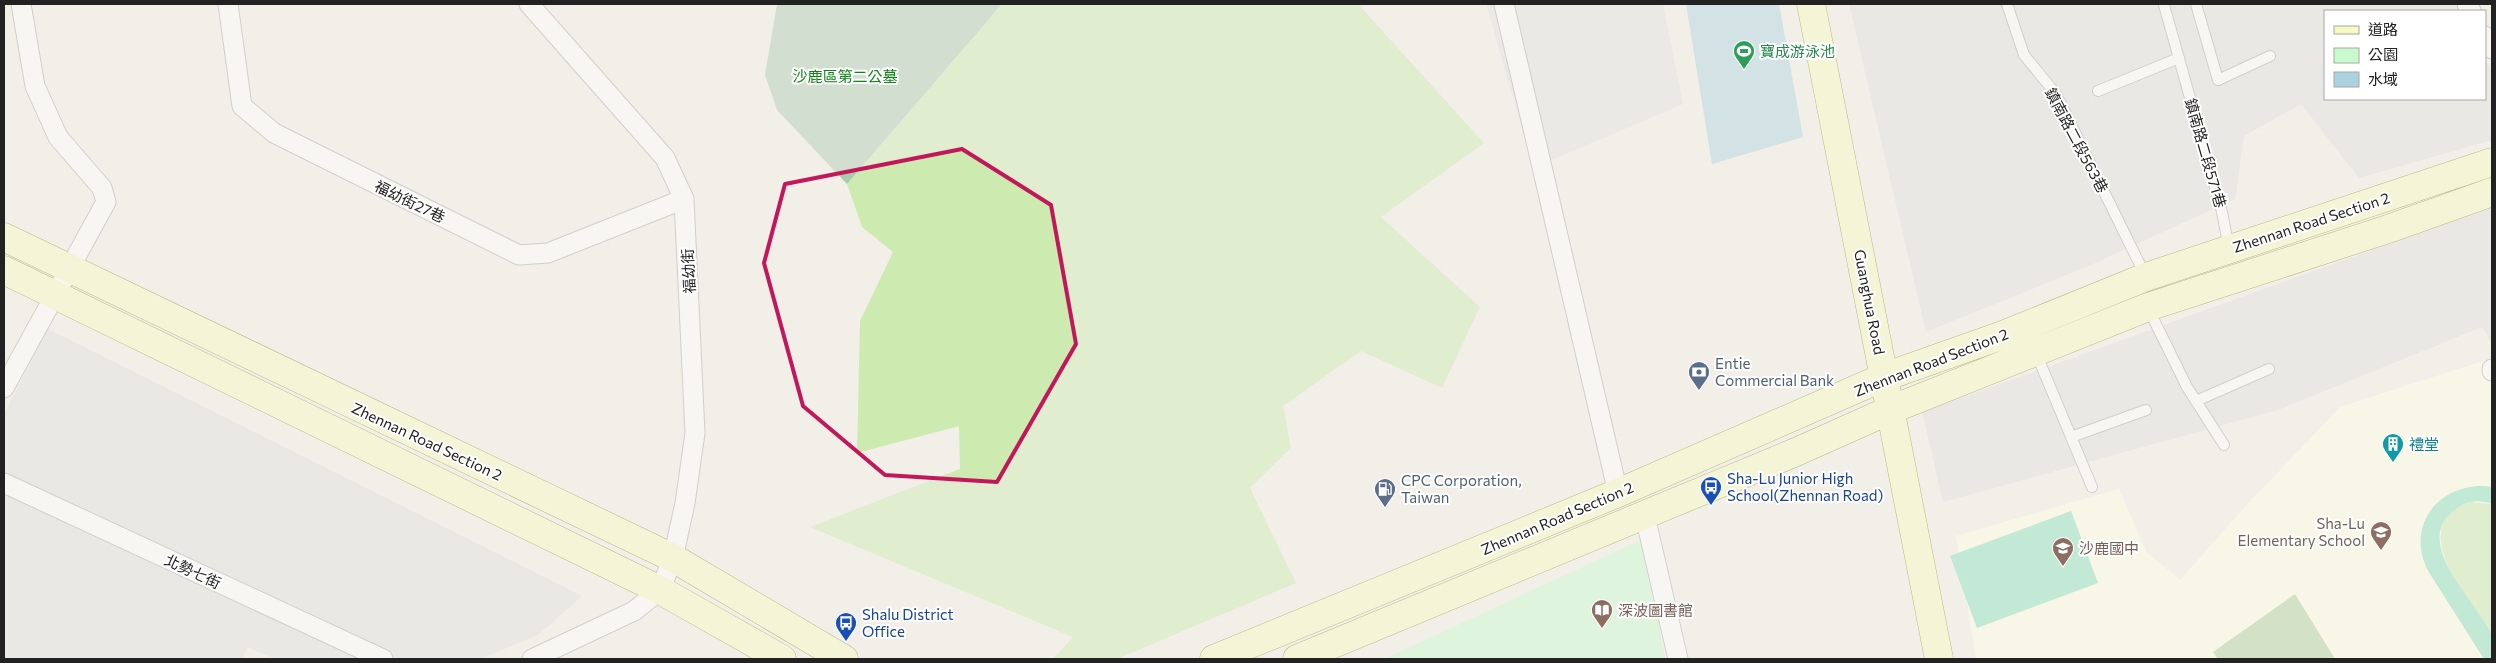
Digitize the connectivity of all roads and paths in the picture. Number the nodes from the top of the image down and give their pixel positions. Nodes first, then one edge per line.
1 (21, 4) edge
2 (228, 4) edge
3 (529, 4) edge
4 (1504, 4) edge
5 (1811, 4) edge
6 (2007, 4) edge
7 (2196, 4) edge
8 (2164, 5) edge
9 (2486, 38) edge
10 (2492, 50) edge
11 (2270, 56) dead end
12 (2179, 58) junction
13 (2098, 91) dead end
14 (2492, 162) edge
15 (2492, 192) edge
16 (684, 199) junction
17 (4, 238) edge
18 (2229, 249) junction
19 (4, 270) edge
20 (68, 270) junction
21 (2146, 277) junction
22 (54, 295) junction
23 (2148, 307) junction
24 (2035, 352) junction
25 (2270, 369) dead end
26 (1884, 377) junction
27 (4, 388) edge
28 (2196, 400) junction
29 (1890, 410) junction
30 (2146, 410) dead end
31 (2071, 437) junction
32 (2224, 445) dead end
33 (4, 482) edge
34 (2092, 487) dead end
35 (1618, 493) junction
36 (1645, 516) junction
37 (673, 558) junction
38 (660, 590) junction
39 (383, 659) edge
40 (532, 659) edge
41 (782, 659) edge
42 (844, 659) edge
43 (1214, 659) edge
44 (1297, 659) edge
45 (1678, 659) edge
46 (1939, 659) edge

1 - 20 street
2 - 16 street, 福幼街27巷
3 - 16 street, 福幼街
4 - 35 street
5 - 26 street, Guanghua Road
6 - 21 lane, 鎮南路二段563巷
7 - 11 lane
8 - 12 lane, 鎮南路二段571巷
9 - 10 street
12 - 13 lane
12 - 18 lane, 鎮南路二段571巷
14 - 18 street, Zhennan Road Section 2
15 - 23 street, Zhennan Road Section 2
16 - 37 street, 福幼街
17 - 20 street, Zhennan Road Section 2
18 - 21 street, Zhennan Road Section 2
19 - 22 street, Zhennan Road Section 2
20 - 22 street
20 - 37 street, Zhennan Road Section 2
21 - 26 street, Zhennan Road Section 2
22 - 27 street
22 - 38 street, Zhennan Road Section 2
23 - 24 street, Zhennan Road Section 2
23 - 28 lane
24 - 29 street, Zhennan Road Section 2
24 - 31 lane
25 - 28 lane
26 - 29 street, Guanghua Road
26 - 35 street, Zhennan Road Section 2
28 - 32 lane
29 - 36 street, Zhennan Road Section 2
29 - 46 street, Guanghua Road
30 - 31 lane
31 - 34 lane
33 - 39 street, 北勢七街
35 - 43 street, Zhennan Road Section 2
36 - 44 street, Zhennan Road Section 2
36 - 45 street
37 - 38 street, 福幼街
37 - 42 street, Zhennan Road Section 2
38 - 40 street
38 - 41 street, Zhennan Road Section 2

